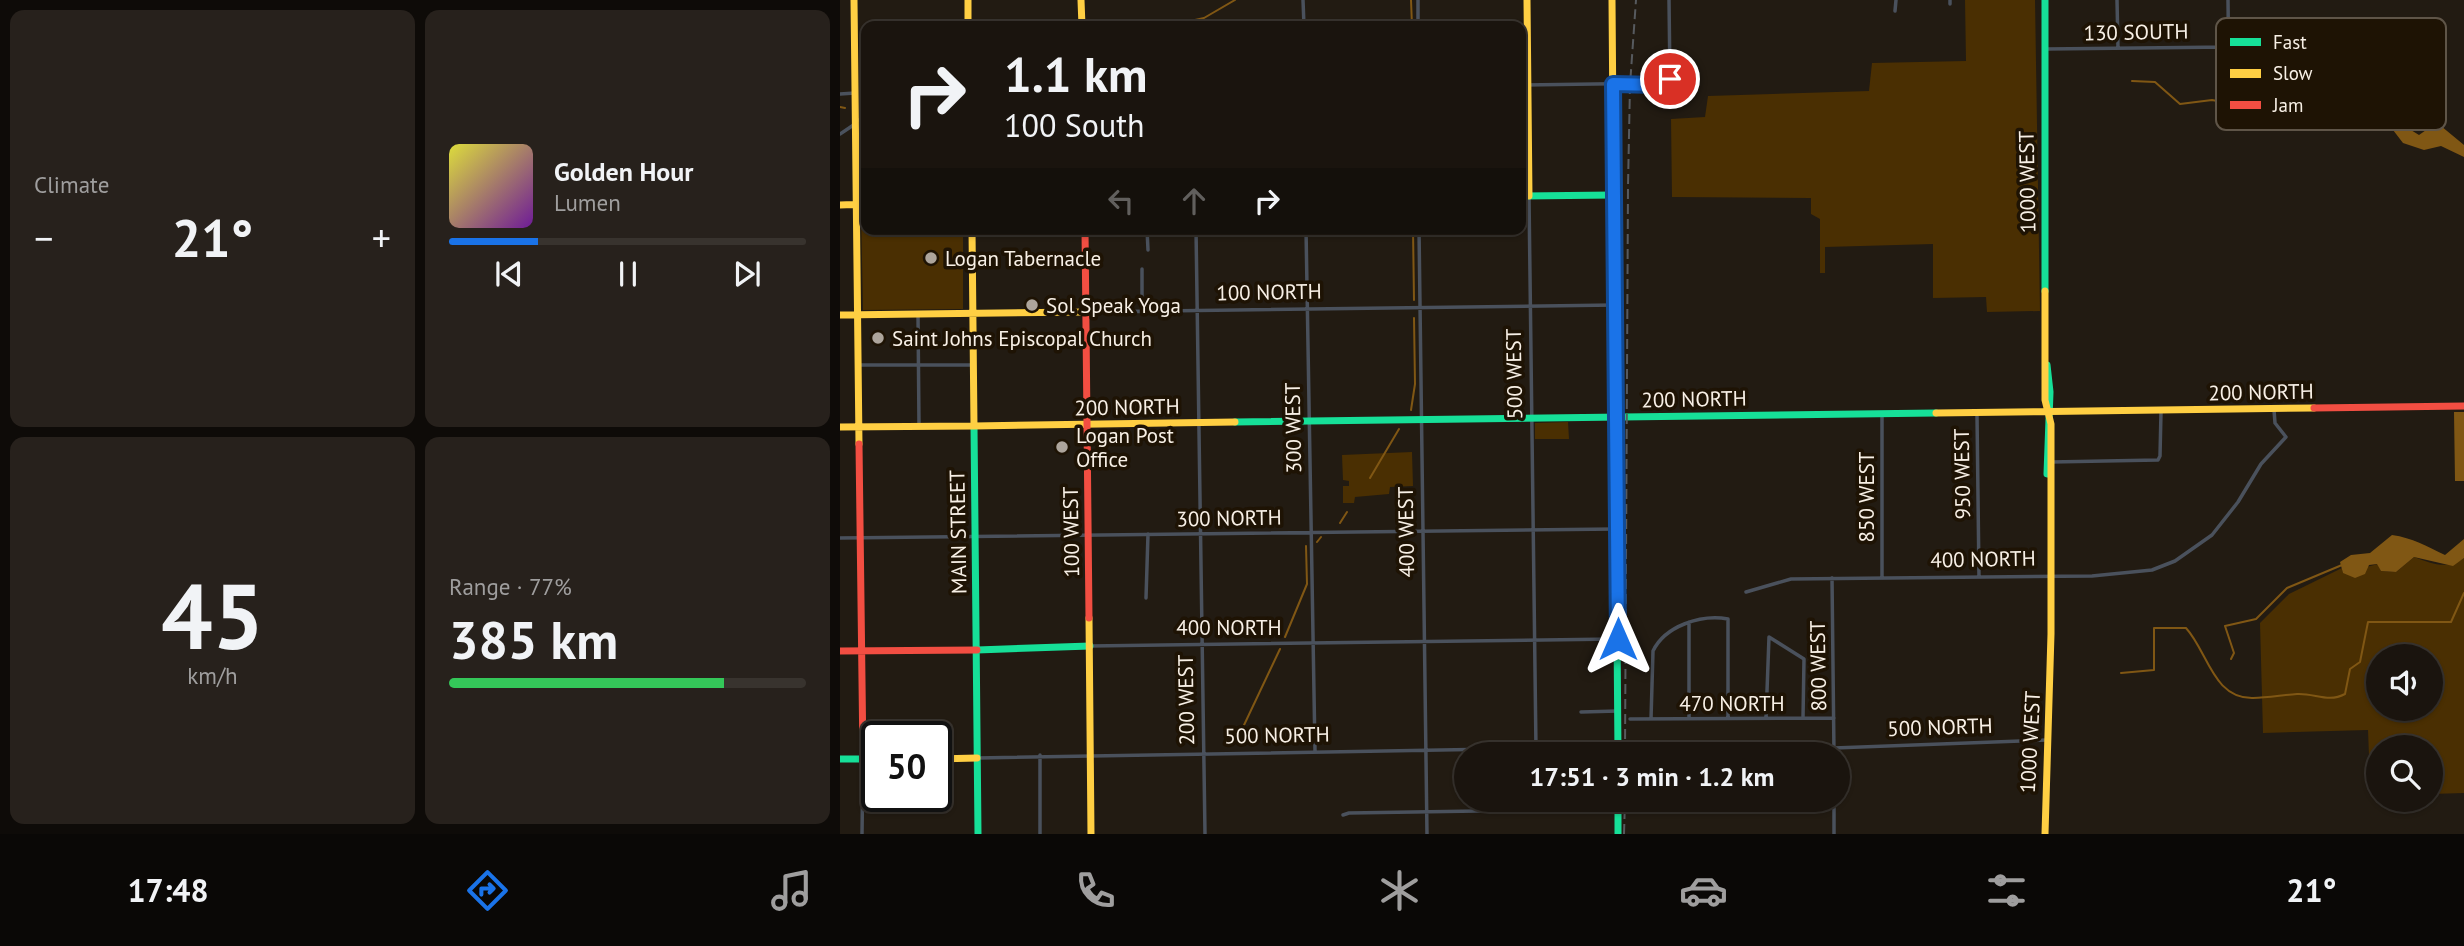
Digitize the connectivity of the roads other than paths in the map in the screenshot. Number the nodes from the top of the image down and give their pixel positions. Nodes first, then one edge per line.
1 (854, 0) edge
2 (968, 0) edge
3 (1081, 0) edge
4 (1303, 0) edge
5 (1418, 0) edge
6 (1527, 0) edge
7 (1612, 0) edge
8 (1669, 0) edge
9 (1896, 0) edge
10 (2045, 0) edge
11 (2117, 0) edge
12 (2228, 0) edge
13 (1895, 11) dead end
14 (2228, 18) edge
15 (968, 21) edge
16 (1082, 21) edge
17 (1304, 21) edge
18 (1418, 21) edge
19 (1526, 42) edge
20 (2216, 47) edge
21 (2118, 48) junction
22 (2044, 49) junction
23 (1613, 84) junction
24 (1526, 85) edge
25 (840, 94) edge
26 (855, 95) junction
27 (855, 120) junction
28 (861, 120) edge
29 (840, 134) edge
30 (1614, 195) junction
31 (1526, 196) edge
32 (861, 204) edge
33 (840, 205) edge
34 (855, 205) junction
35 (1526, 214) edge
36 (971, 235) edge
37 (1085, 235) edge
38 (1147, 235) edge
39 (1196, 235) edge
40 (1306, 235) edge
41 (1419, 235) edge
42 (1147, 250) dead end
43 (1142, 270) dead end
44 (1615, 305) junction
45 (1531, 307) junction
46 (1420, 308) junction
47 (1307, 309) junction
48 (1197, 311) junction
49 (1086, 312) junction
50 (1142, 312) junction
51 (973, 313) junction
52 (918, 314) junction
53 (840, 315) edge
54 (857, 315) junction
55 (859, 365) junction
56 (918, 365) junction
57 (974, 365) junction
58 (2464, 406) edge
59 (2274, 410) junction
60 (2161, 411) junction
61 (2048, 412) junction
62 (1977, 413) junction
63 (1882, 415) junction
64 (1532, 418) junction
65 (1617, 418) junction
66 (1420, 420) junction
67 (1309, 421) junction
68 (1198, 423) junction
69 (1086, 425) junction
70 (919, 426) junction
71 (974, 426) junction
72 (840, 427) edge
73 (860, 427) junction
74 (2051, 462) junction
75 (2049, 483) junction
76 (1618, 529) junction
77 (1533, 530) junction
78 (1421, 531) junction
79 (1311, 533) junction
80 (1148, 534) junction
81 (1199, 534) junction
82 (1089, 535) junction
83 (975, 537) junction
84 (840, 538) edge
85 (860, 538) junction
86 (2050, 576) junction
87 (1979, 577) junction
88 (1832, 578) junction
89 (1882, 578) junction
90 (1746, 592) dead end
91 (1146, 598) dead end
92 (1689, 622) junction
93 (1618, 639) junction
94 (1535, 641) junction
95 (1424, 642) junction
96 (1313, 644) junction
97 (1201, 645) junction
98 (1090, 646) junction
99 (977, 650) junction
100 (840, 651) edge
101 (862, 651) junction
102 (1618, 711) junction
103 (1581, 712) dead end
104 (1728, 718) junction
105 (1766, 718) junction
106 (1803, 718) junction
107 (1834, 718) junction
108 (1630, 719) dead end
109 (1651, 719) junction
110 (1689, 719) junction
111 (863, 721) edge
112 (2047, 740) junction
113 (1536, 742) edge
114 (1618, 742) edge
115 (1834, 742) edge
116 (1850, 747) edge
117 (1454, 749) edge
118 (1426, 750) junction
119 (1315, 751) junction
120 (1203, 753) junction
121 (1040, 755) junction
122 (1091, 755) junction
123 (977, 758) junction
124 (840, 759) edge
125 (861, 759) edge
126 (952, 759) edge
127 (1427, 811) junction
128 (1454, 811) edge
129 (862, 812) edge
130 (1618, 812) edge
131 (1834, 812) edge
132 (1343, 816) dead end
133 (862, 834) edge
134 (978, 834) edge
135 (1040, 834) edge
136 (1091, 834) edge
137 (1205, 834) edge
138 (1427, 834) edge
139 (1618, 834) edge
140 (1834, 834) edge
141 (2045, 834) edge

1 - 26 main road
2 - 15 main road
3 - 16 main road
4 - 17 street
5 - 18 street
6 - 19 main road, 500 WEST
7 - 23 main road
8 - 23 street
9 - 13 street
10 - 22 main road, 1000 WEST
11 - 21 street
12 - 14 street
20 - 21 street, 130 SOUTH
21 - 22 street, 130 SOUTH
22 - 61 main road, 1000 WEST
23 - 24 street
23 - 30 main road
25 - 26 street
26 - 27 main road
27 - 28 street
27 - 29 street
27 - 34 main road
30 - 31 main road
30 - 44 main road
32 - 34 main road
33 - 34 main road
34 - 54 main road
35 - 45 street, 500 WEST
36 - 51 main road, MAIN STREET
37 - 49 main road, 100 WEST
38 - 42 street
39 - 48 street, 200 WEST
40 - 47 street, 300 WEST
41 - 46 street, 400 WEST
43 - 50 street
44 - 45 street, 100 NORTH
44 - 65 main road
45 - 46 street, 100 NORTH
45 - 64 street, 500 WEST
46 - 47 street, 100 NORTH
46 - 66 street, 400 WEST
47 - 48 street, 100 NORTH
47 - 67 street, 300 WEST
48 - 50 street, 100 NORTH
48 - 68 street, 200 WEST
49 - 50 street, 100 NORTH
49 - 51 main road, 100 NORTH
49 - 69 main road, 100 WEST
51 - 52 main road, 100 NORTH
51 - 57 main road, MAIN STREET
52 - 54 main road, 100 NORTH
52 - 56 street
53 - 54 main road, 100 NORTH
54 - 55 main road
55 - 56 street
55 - 73 main road
56 - 57 street
56 - 70 street
57 - 71 main road, MAIN STREET
58 - 59 main road, 200 NORTH
59 - 60 main road, 200 NORTH
59 - 86 street, 400 NORTH
60 - 61 main road, 200 NORTH
60 - 74 street
61 - 62 main road, 200 NORTH
61 - 74 main road, 1000 WEST
61 - 75 main road, 1000 WEST
62 - 63 main road, 200 NORTH
62 - 87 street, 950 WEST
63 - 65 main road, 200 NORTH
63 - 89 street, 850 WEST
64 - 65 main road, 200 NORTH
64 - 66 main road, 200 NORTH
64 - 77 street, 500 WEST
65 - 76 main road
66 - 67 main road, 200 NORTH
66 - 78 street, 400 WEST
67 - 68 main road, 200 NORTH
67 - 79 street, 300 WEST
68 - 69 main road, 200 NORTH
68 - 81 street, 200 WEST
69 - 71 main road, 200 NORTH
69 - 82 main road, 100 WEST
70 - 71 main road, 200 NORTH
70 - 73 main road, 200 NORTH
71 - 83 main road, MAIN STREET
72 - 73 main road, 200 NORTH
73 - 85 main road
74 - 75 main road, 1000 WEST
75 - 86 main road, 1000 WEST
76 - 77 street, 300 NORTH
76 - 93 main road
77 - 78 street, 300 NORTH
77 - 94 street, 500 WEST
78 - 79 street, 300 NORTH
78 - 95 street, 400 WEST
79 - 81 street, 300 NORTH
79 - 96 street, 300 WEST
80 - 81 street, 300 NORTH
80 - 82 street, 300 NORTH
80 - 91 street
81 - 97 street, 200 WEST
82 - 83 street, 300 NORTH
82 - 98 main road, 100 WEST
83 - 85 street, 300 NORTH
83 - 99 main road, MAIN STREET
84 - 85 street, 300 NORTH
85 - 101 main road
86 - 87 street, 400 NORTH
86 - 112 main road, 1000 WEST
87 - 89 street, 400 NORTH
88 - 89 street, 400 NORTH
88 - 90 street, 400 NORTH
88 - 107 street, 800 WEST
92 - 104 street
92 - 109 street
92 - 110 street
93 - 94 street, 400 NORTH
93 - 102 main road
94 - 95 street, 400 NORTH
94 - 113 street, 500 WEST
95 - 96 street, 400 NORTH
95 - 118 street, 400 WEST
96 - 97 street, 400 NORTH
96 - 119 street, 300 WEST
97 - 98 street, 400 NORTH
97 - 120 street, 200 WEST
98 - 99 main road, 400 NORTH
98 - 122 main road, 100 WEST
99 - 101 main road, 400 NORTH
99 - 123 main road, MAIN STREET
100 - 101 main road, 400 NORTH
101 - 111 main road
102 - 103 street
102 - 114 main road
104 - 105 street, 470 NORTH
104 - 110 street, 470 NORTH
105 - 106 street, 470 NORTH
105 - 106 street
106 - 107 street, 470 NORTH
107 - 115 street, 800 WEST
108 - 109 street, 470 NORTH
109 - 110 street, 470 NORTH
112 - 116 street, 500 NORTH
112 - 141 main road, 1000 WEST
117 - 118 street, 500 NORTH
118 - 119 street, 500 NORTH
118 - 127 street, 400 WEST
119 - 120 street, 500 NORTH
120 - 122 street, 500 NORTH
120 - 137 street, 200 WEST
121 - 122 street, 500 NORTH
121 - 123 street, 500 NORTH
121 - 135 street
122 - 136 main road, 100 WEST
123 - 126 main road, 500 NORTH
123 - 134 main road, MAIN STREET
124 - 125 main road
127 - 128 street
127 - 132 street
127 - 138 street, 400 WEST
129 - 133 street
130 - 139 main road
131 - 140 street

